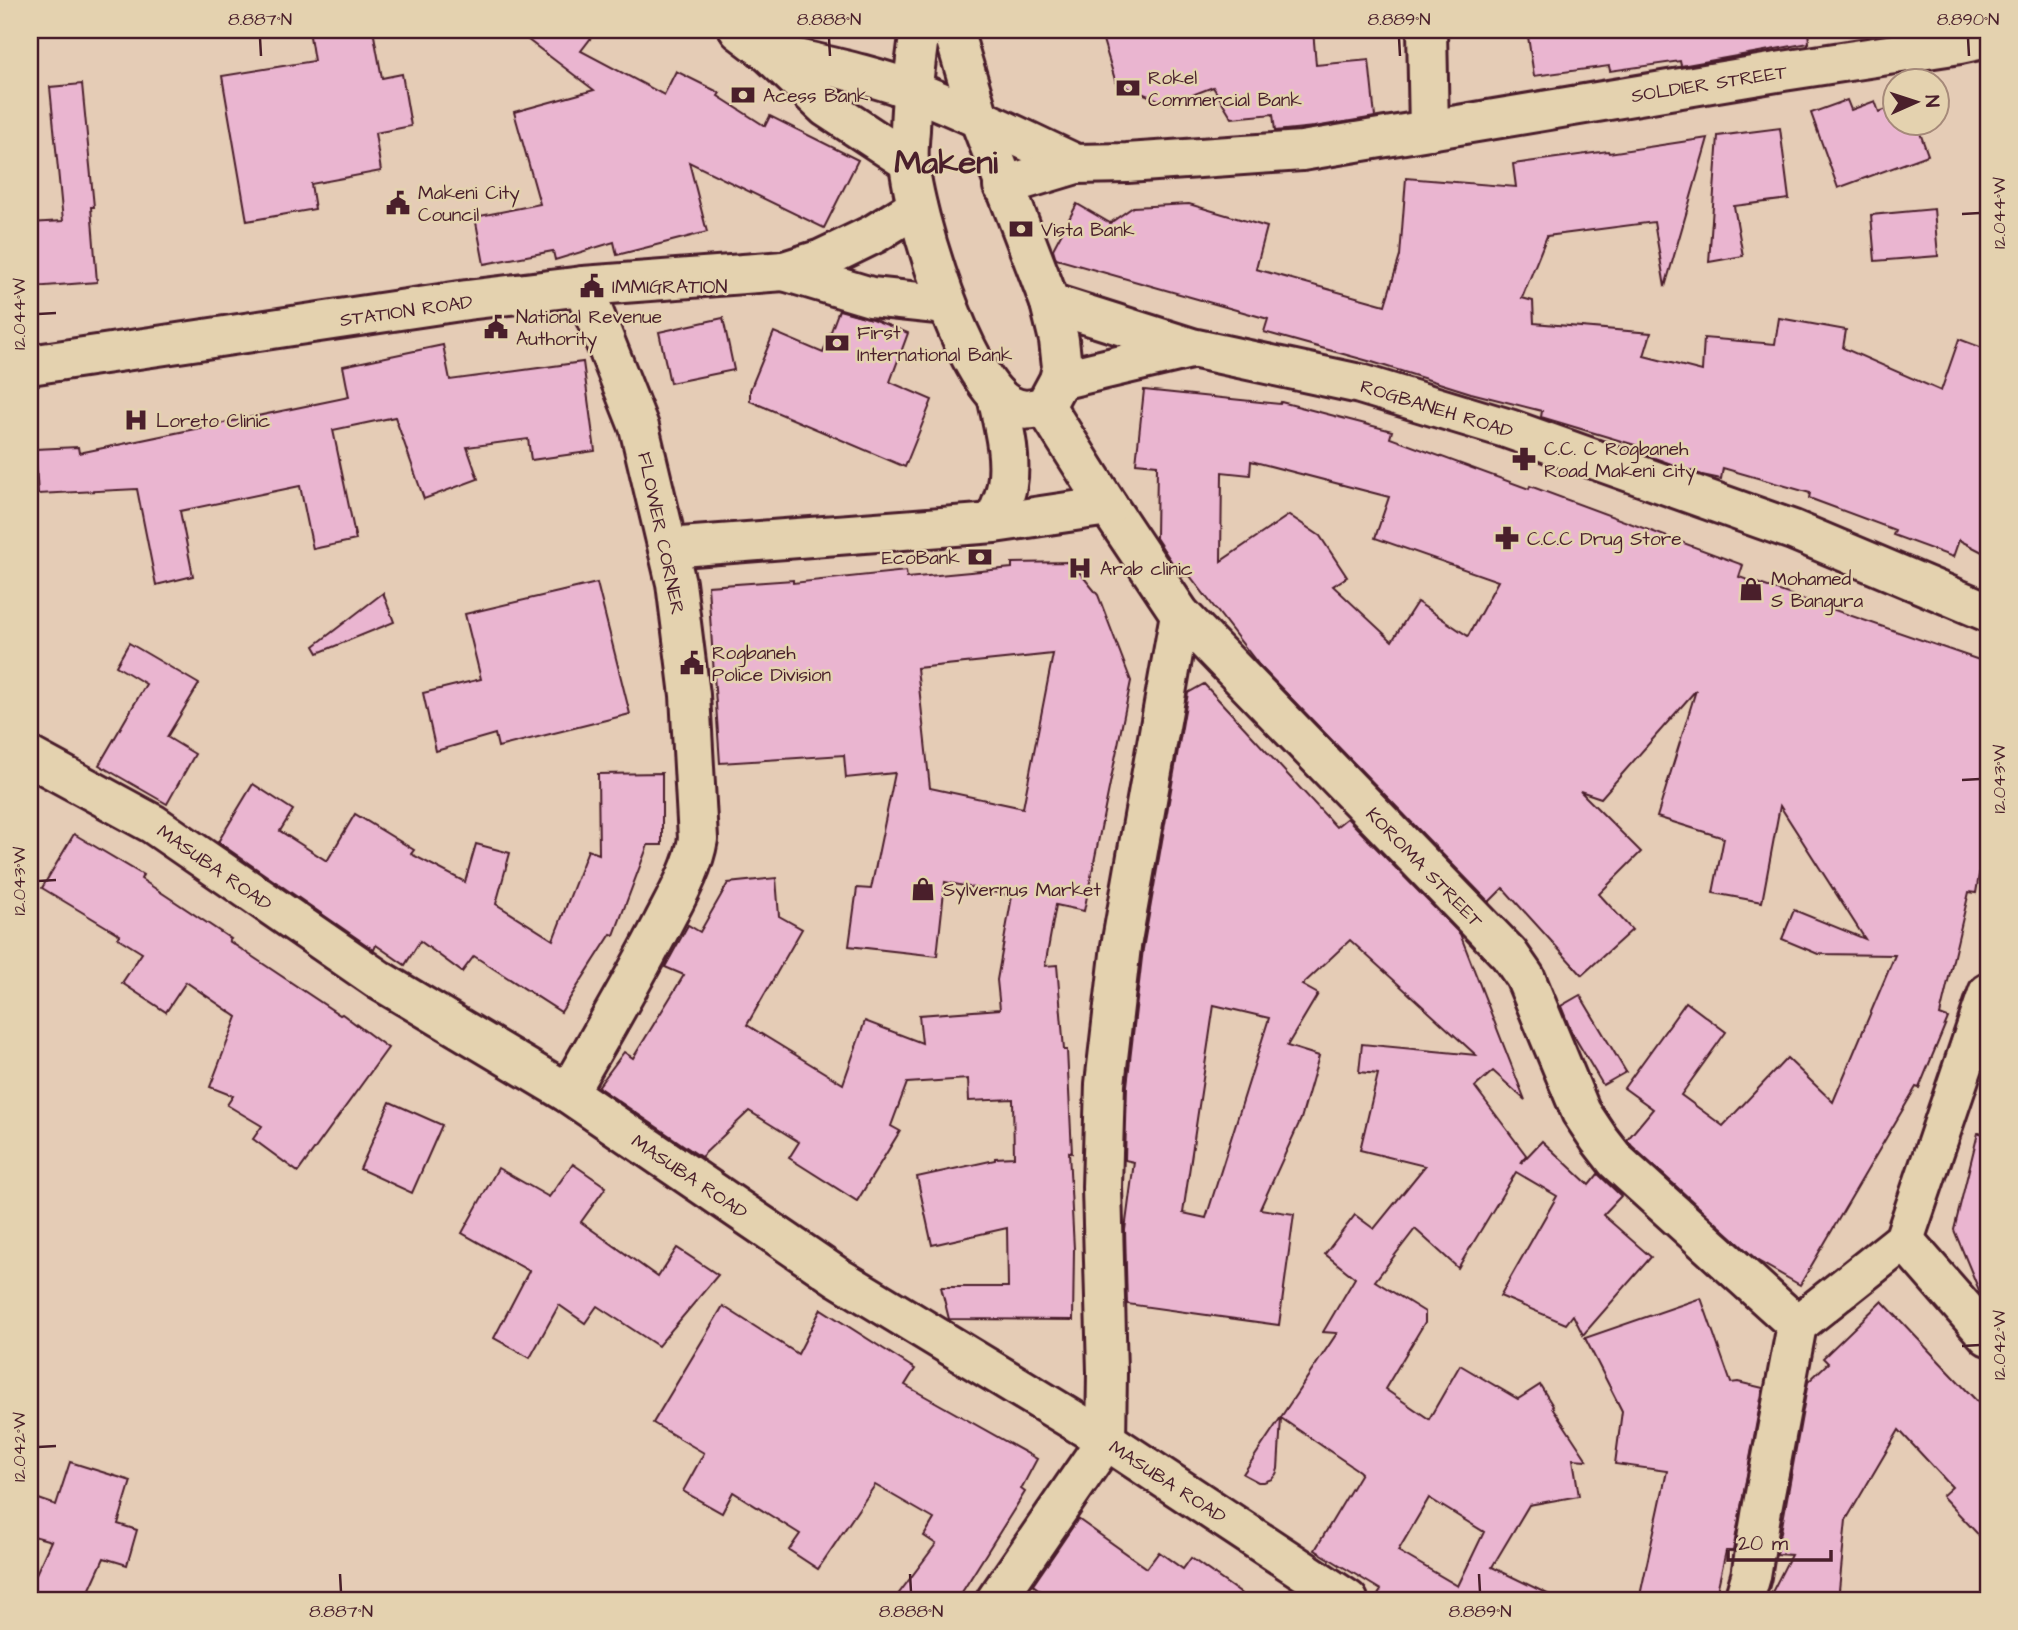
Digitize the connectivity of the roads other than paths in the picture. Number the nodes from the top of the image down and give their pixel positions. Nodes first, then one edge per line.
1 (920, 30) edge
2 (953, 30) edge
3 (1427, 30) edge
4 (1988, 38) edge
5 (753, 41) edge
6 (911, 90) junction
7 (979, 118) junction
8 (1429, 130) junction
9 (909, 162) junction
10 (1076, 164) junction
11 (1003, 186) junction
12 (917, 207) junction
13 (784, 271) junction
14 (583, 286) junction
15 (1050, 303) junction
16 (947, 305) junction
17 (1192, 348) junction
18 (30, 365) edge
19 (1052, 393) junction
20 (997, 396) junction
21 (1108, 506) junction
22 (994, 523) junction
23 (668, 548) junction
24 (1988, 612) edge
25 (1181, 614) junction
26 (30, 757) edge
27 (1988, 993) edge
28 (568, 1093) junction
29 (1904, 1240) junction
30 (1797, 1325) junction
31 (1988, 1336) edge
32 (1107, 1440) junction
33 (996, 1600) edge
34 (1348, 1600) edge
35 (1744, 1600) edge

1 - 6 street
2 - 7 street
3 - 8 street
4 - 8 street, SOLDIER STREET
5 - 6 street, SOLDIER STREET
5 - 9 street
6 - 7 street, SOLDIER STREET
6 - 9 street
7 - 10 street, SOLDIER STREET
7 - 11 street
8 - 10 street, SOLDIER STREET
9 - 12 street
10 - 11 street, SOLDIER STREET
11 - 15 street
12 - 13 street, STATION ROAD
12 - 16 street
13 - 14 street, STATION ROAD
13 - 16 street, STATION ROAD
14 - 18 street, STATION ROAD
14 - 23 street, FLOWER CORNER
15 - 17 street, ROGBANEH ROAD
15 - 19 street
16 - 20 street
17 - 19 street
17 - 24 street, ROGBANEH ROAD
19 - 20 street
19 - 21 street, KOROMA STREET
20 - 22 street
21 - 22 street
21 - 25 street, KOROMA STREET
22 - 23 street
23 - 28 street, FLOWER CORNER
25 - 30 street, KOROMA STREET
25 - 32 street
26 - 28 street, MASUBA ROAD
27 - 29 street
28 - 32 street, MASUBA ROAD
29 - 30 street
29 - 31 street
30 - 35 street
32 - 33 street
32 - 34 street, MASUBA ROAD

